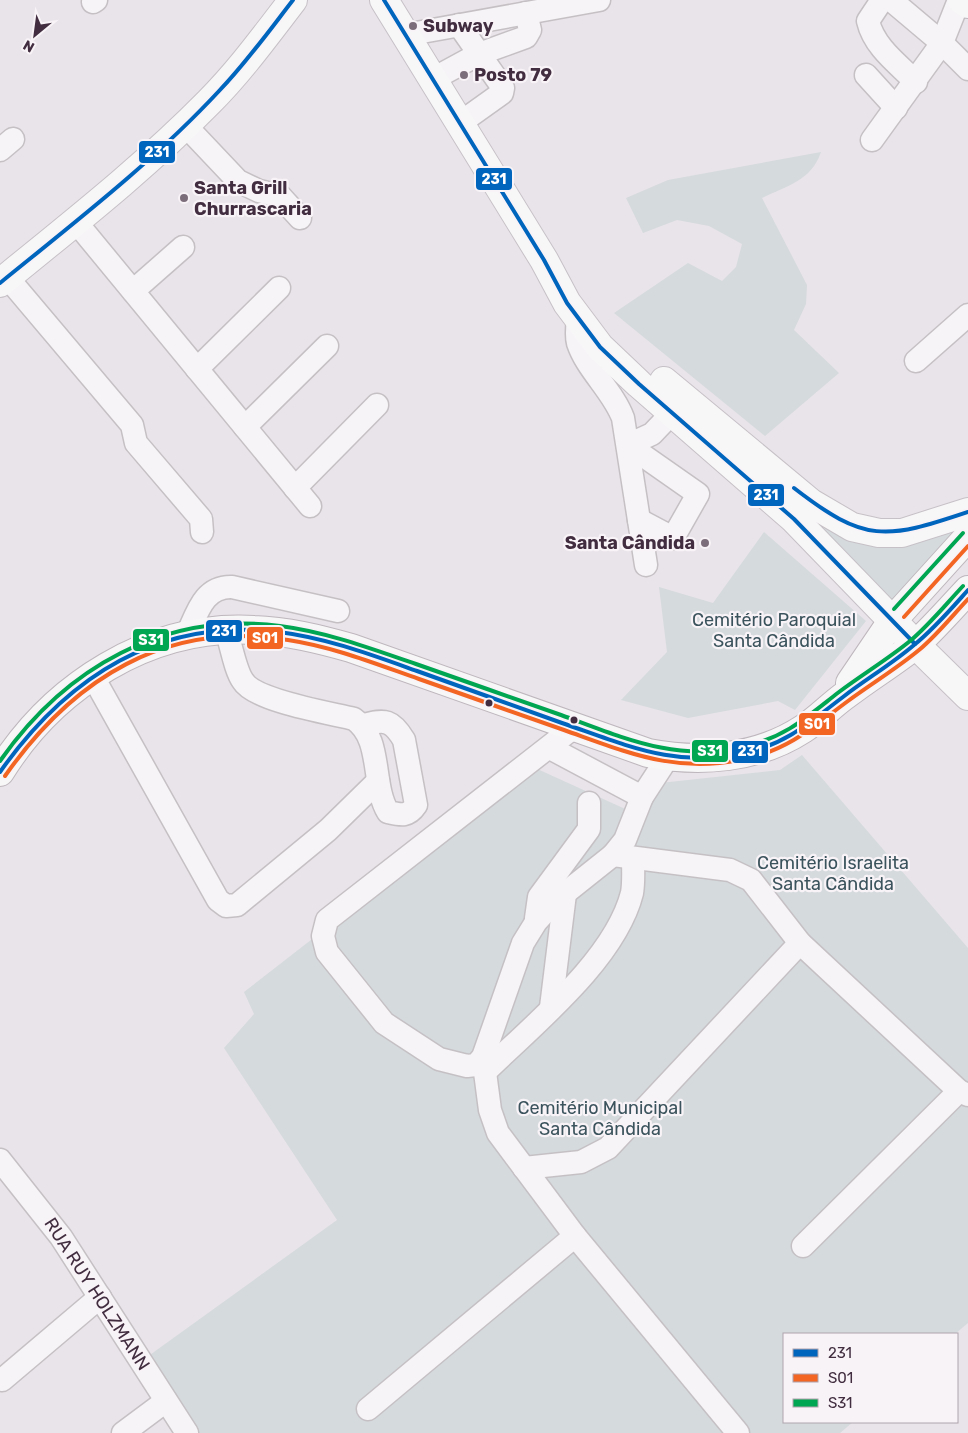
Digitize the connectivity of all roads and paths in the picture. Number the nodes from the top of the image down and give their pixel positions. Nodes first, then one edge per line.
1 (293, 0) edge
2 (384, 0) edge
3 (599, 0) edge
4 (882, 0) edge
5 (891, 0) edge
6 (961, 0) edge
7 (968, 4) edge
8 (526, 13) junction
9 (459, 25) junction
10 (405, 35) junction
11 (942, 43) junction
12 (479, 54) junction
13 (968, 69) edge
14 (866, 75) dead end
15 (433, 79) junction
16 (916, 82) junction
17 (896, 108) junction
18 (460, 123) junction
19 (185, 125) junction
20 (872, 140) dead end
21 (300, 218) dead end
22 (76, 222) junction
23 (183, 247) dead end
24 (544, 260) junction
25 (4, 280) edge
26 (280, 288) dead end
27 (133, 291) junction
28 (968, 315) edge
29 (578, 320) junction
30 (328, 346) dead end
31 (916, 361) dead end
32 (197, 369) junction
33 (377, 405) dead end
34 (672, 413) junction
35 (245, 427) junction
36 (652, 434) junction
37 (628, 445) junction
38 (750, 452) junction
39 (656, 465) junction
40 (295, 488) junction
41 (310, 506) dead end
42 (968, 512) edge
43 (639, 520) junction
44 (202, 532) dead end
45 (968, 537) edge
46 (646, 565) dead end
47 (968, 590) edge
48 (338, 611) dead end
49 (892, 621) junction
50 (936, 623) junction
51 (226, 630) junction
52 (186, 637) junction
53 (915, 644) junction
54 (968, 674) edge
55 (92, 675) junction
56 (968, 696) edge
57 (840, 699) junction
58 (364, 726) junction
59 (573, 728) junction
60 (550, 748) junction
61 (668, 757) junction
62 (0, 772) edge
63 (378, 781) junction
64 (642, 797) junction
65 (589, 803) dead end
66 (623, 856) junction
67 (565, 894) junction
68 (536, 922) junction
69 (800, 943) junction
70 (551, 1007) junction
71 (484, 1065) junction
72 (964, 1093) edge
73 (0, 1160) edge
74 (524, 1168) junction
75 (575, 1236) junction
76 (803, 1246) dead end
77 (100, 1297) junction
78 (2, 1380) dead end
79 (166, 1401) junction
80 (368, 1409) dead end
81 (123, 1433) edge
82 (187, 1433) edge
83 (738, 1433) edge

1 - 19 main road
2 - 10 main road
3 - 8 street
4 - 16 street
5 - 11 street
6 - 7 main road
6 - 11 street
8 - 9 street
8 - 12 street
9 - 10 street
9 - 12 street
10 - 15 main road
11 - 13 street
11 - 16 street
12 - 15 street
12 - 18 street
14 - 17 street
15 - 18 main road
16 - 17 street
17 - 20 street
18 - 24 main road
19 - 21 street
19 - 22 main road
22 - 25 main road
22 - 27 street
23 - 27 street
24 - 29 main road
24 - 38 main road
25 - 44 street
26 - 32 street
27 - 32 street
28 - 31 street
29 - 34 main road
29 - 37 street
30 - 35 street
32 - 35 street
33 - 40 street
34 - 36 street
34 - 38 main road
34 - 49 main road
35 - 40 street
36 - 37 street
36 - 39 street
37 - 39 street
37 - 43 street
38 - 42 main road
39 - 43 street
40 - 41 street
43 - 46 street
45 - 49 main road
47 - 50 main road
48 - 52 street
49 - 53 main road
49 - 57 main road
50 - 53 main road
50 - 54 main road
51 - 52 main road
51 - 58 street
51 - 59 main road
52 - 55 main road
53 - 56 main road
53 - 57 main road
55 - 62 main road
55 - 63 street
57 - 61 main road
58 - 63 street
58 - 63 street
59 - 60 street
59 - 61 main road
60 - 64 street
60 - 71 street
61 - 64 street
64 - 66 street
65 - 68 street
66 - 67 street
66 - 69 street
66 - 70 street
67 - 68 street
67 - 70 street
68 - 71 street
69 - 72 street
69 - 74 street
70 - 71 street
71 - 74 street
72 - 76 street
73 - 77 street, RUA RUY HOLZMANN
74 - 75 street
75 - 80 street
75 - 83 street
77 - 78 street
77 - 79 street, RUA RUY HOLZMANN
79 - 81 street
79 - 82 street, RUA RUY HOLZMANN

